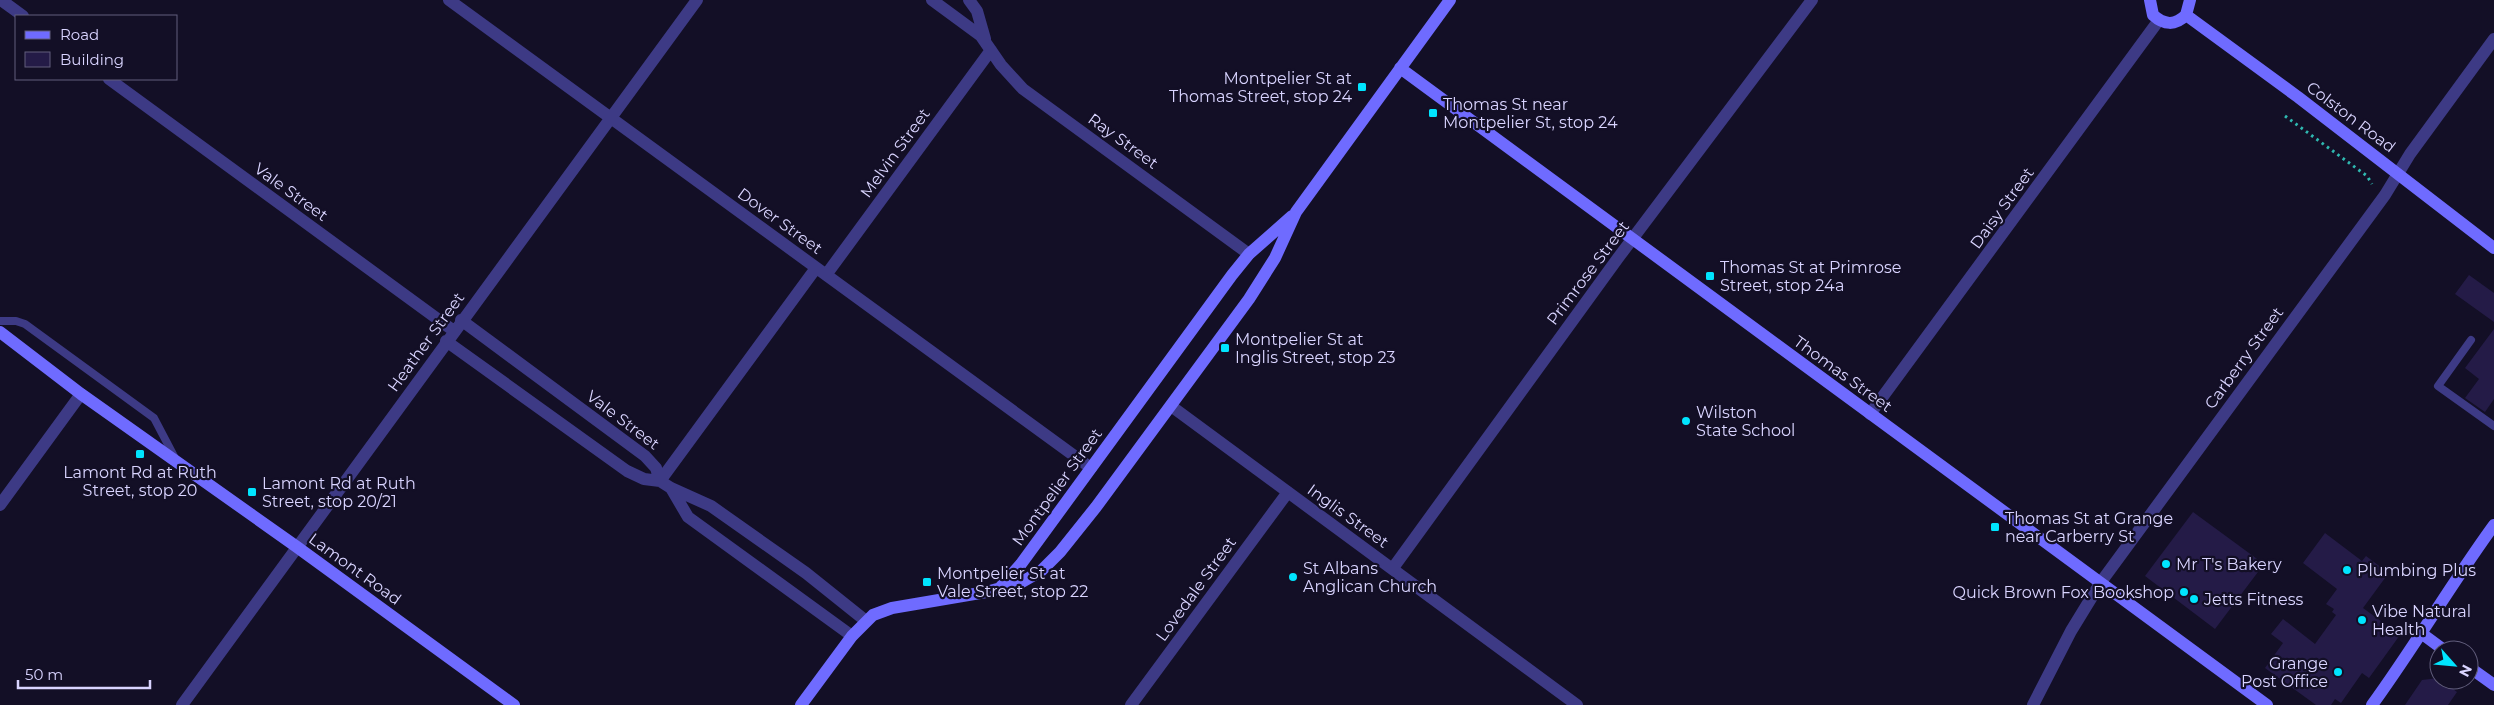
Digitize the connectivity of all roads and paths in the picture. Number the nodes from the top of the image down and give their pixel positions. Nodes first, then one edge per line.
1 (1, 0) edge
2 (449, 0) edge
3 (697, 0) edge
4 (932, 0) edge
5 (969, 0) edge
6 (1450, 0) edge
7 (1812, 0) edge
8 (2150, 0) edge
9 (2190, 0) edge
10 (22, 15) edge
11 (2186, 15) junction
12 (2159, 20) junction
13 (2494, 39) edge
14 (989, 47) junction
15 (1400, 68) junction
16 (110, 80) edge
17 (2284, 116) dead end
18 (612, 117) junction
19 (2397, 173) junction
20 (2372, 184) dead end
21 (1296, 212) junction
22 (1633, 239) junction
23 (2494, 248) edge
24 (1249, 254) junction
25 (821, 271) junction
26 (0, 321) edge
27 (454, 331) junction
28 (0, 332) edge
29 (2471, 340) dead end
30 (81, 394) junction
31 (1171, 406) junction
32 (1870, 414) junction
33 (2494, 426) edge
34 (176, 460) junction
35 (1091, 468) junction
36 (665, 485) junction
37 (1288, 492) junction
38 (0, 505) edge
39 (2494, 525) edge
40 (297, 547) junction
41 (1393, 568) junction
42 (2100, 582) junction
43 (999, 589) junction
44 (866, 621) junction
45 (2421, 633) junction
46 (852, 636) junction
47 (2430, 640) edge
48 (2479, 675) edge
49 (2494, 686) edge
50 (182, 705) edge
51 (513, 705) edge
52 (801, 705) edge
53 (1131, 705) edge
54 (1577, 705) edge
55 (2033, 705) edge
56 (2267, 705) edge
57 (2372, 705) edge

1 - 10 street
2 - 18 street, Dover Street
3 - 18 street, Heather Street
4 - 14 street, Ray Street
5 - 14 street, Ray Street
6 - 15 street, Montpelier Street
7 - 22 street, Primrose Street
8 - 12 street
9 - 11 street
11 - 12 street
11 - 19 street, Colston Road
12 - 32 street, Daisy Street
13 - 19 street, Carberry Street
14 - 24 street, Ray Street
14 - 25 street, Melvin Street
15 - 21 street, Montpelier Street
15 - 22 street, Thomas Street
16 - 27 street, Vale Street
17 - 20 path
18 - 25 street, Dover Street
18 - 27 street, Heather Street
19 - 23 street, Colston Road
19 - 42 street, Carberry Street
21 - 24 street, Montpelier Street
21 - 31 street, Montpelier Street
22 - 32 street, Thomas Street
22 - 41 street, Primrose Street
24 - 35 street, Montpelier Street
25 - 35 street, Dover Street
25 - 36 street, Melvin Street
26 - 34 lane, Lamont Road
27 - 36 street, Vale Street
27 - 36 street, Vale Street
27 - 40 street, Heather Street
28 - 30 street, Lamont Road
29 - 33 lane
30 - 34 street, Lamont Road
30 - 38 street
31 - 37 street, Inglis Street
31 - 43 street, Montpelier Street
32 - 42 street, Thomas Street
34 - 40 street, Lamont Road
35 - 43 street, Montpelier Street
36 - 44 street, Vale Street
36 - 46 street, Vale Street
37 - 41 street, Inglis Street
37 - 53 street, Lovedale Street
39 - 45 street
40 - 50 street, Heather Street
40 - 51 street, Lamont Road
41 - 54 street, Inglis Street
42 - 55 street, Carberry Street
42 - 56 street, Thomas Street
43 - 44 street
44 - 46 street
45 - 47 street
45 - 57 street
46 - 52 street
48 - 49 street

